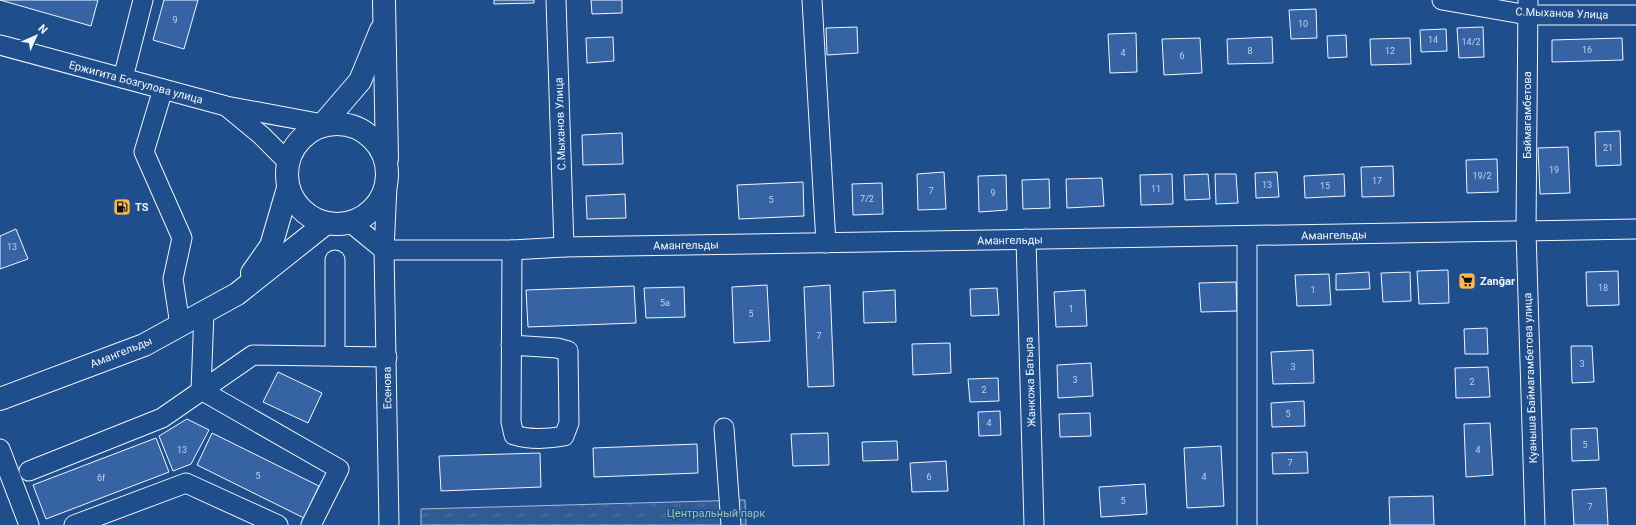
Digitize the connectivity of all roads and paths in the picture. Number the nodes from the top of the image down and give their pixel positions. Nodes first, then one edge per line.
1 (143, 0) edge
2 (556, 0) edge
3 (812, 0) edge
4 (1442, 0) edge
5 (1528, 7) edge
6 (384, 11) edge
7 (1636, 15) edge
8 (0, 44) edge
9 (123, 78) junction
10 (163, 89) junction
11 (226, 106) junction
12 (323, 124) junction
13 (386, 160) junction
14 (287, 161) junction
15 (387, 186) junction
16 (288, 188) junction
17 (351, 223) junction
18 (325, 224) junction
19 (1636, 229) edge
20 (1526, 231) junction
21 (1247, 237) junction
22 (1026, 239) junction
23 (826, 243) junction
24 (564, 247) junction
25 (384, 250) junction
26 (512, 250) junction
27 (335, 260) dead end
28 (237, 294) junction
29 (204, 312) junction
30 (180, 325) junction
31 (511, 345) junction
32 (335, 356) junction
33 (386, 357) junction
34 (201, 390) junction
35 (0, 399) edge
36 (724, 428) dead end
37 (0, 449) edge
38 (28, 472) dead end
39 (85, 523) edge
40 (29, 525) edge
41 (278, 525) edge
42 (311, 525) edge
43 (390, 525) edge
44 (731, 525) edge
45 (1034, 525) edge
46 (1247, 525) edge
47 (1535, 525) edge

1 - 9 street
2 - 24 street, С.Мыханов Улица
3 - 23 street
4 - 5 street, С.Мыханов Улица
5 - 7 street, С.Мыханов Улица
5 - 20 street, Баймагамбетова
6 - 12 main road
6 - 13 main road
8 - 9 street, Ержигита Бозгулова улица
9 - 10 street, Ержигита Бозгулова улица
10 - 11 street, Ержигита Бозгулова улица
10 - 30 street
11 - 12 street, Ержигита Бозгулова улица
11 - 14 street
12 - 13 main road
12 - 14 main road
13 - 15 main road
14 - 16 main road
15 - 17 main road
15 - 25 street, Есенова
16 - 18 main road
16 - 28 main road
17 - 18 main road
17 - 25 street
18 - 28 main road, Амангельды
19 - 20 street, Амангельды
20 - 21 street, Амангельды
20 - 47 street, Куаныша Баймагамбетова улица
21 - 22 street, Амангельды
21 - 46 street
22 - 23 street, Амангельды
22 - 45 street, Жанкожа Батыра
23 - 24 street, Амангельды
24 - 26 street, Амангельды
25 - 26 street, Амангельды
25 - 33 street, Есенова
26 - 31 street
27 - 32 street
28 - 29 main road, Амангельды
29 - 30 main road, Амангельды
29 - 34 street
30 - 35 main road, Амангельды
31 - 31 street
32 - 33 street
32 - 34 street
33 - 43 street, Есенова
34 - 38 street
34 - 42 street
36 - 44 street
37 - 40 street
39 - 41 street

